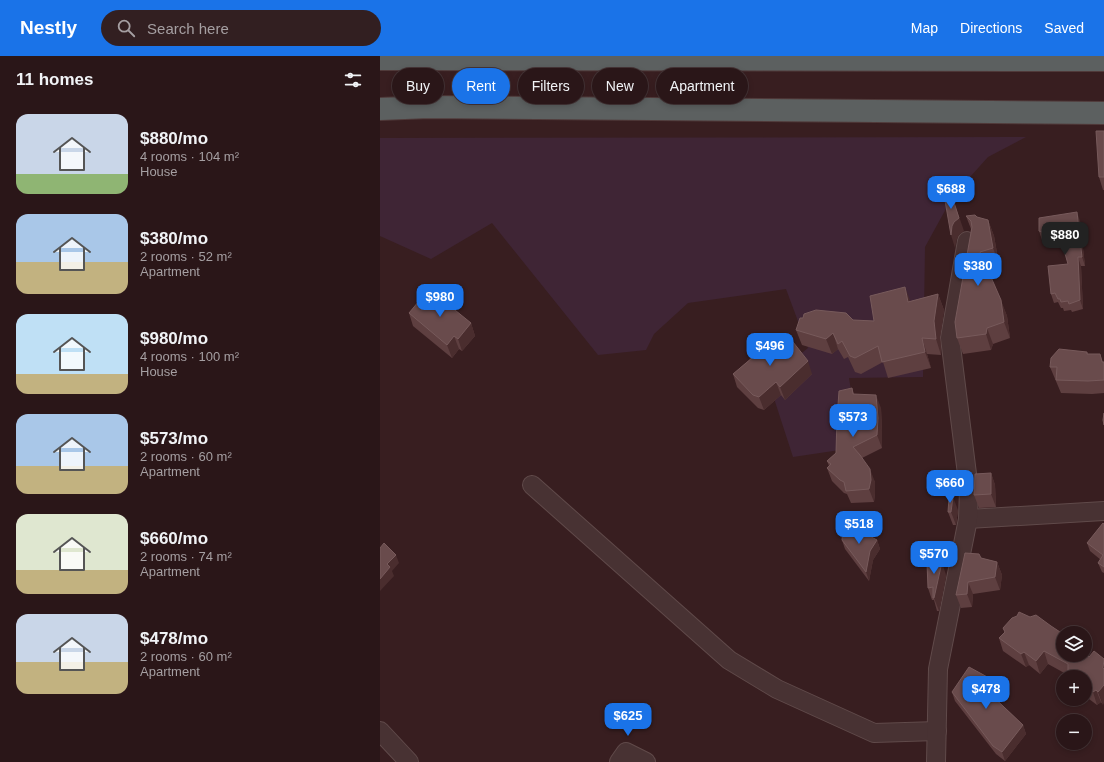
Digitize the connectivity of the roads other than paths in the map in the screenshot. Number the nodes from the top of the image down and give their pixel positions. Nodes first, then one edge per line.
1 (380, 59) edge
2 (1104, 60) edge
3 (380, 109) edge
4 (1104, 113) edge
5 (967, 241) dead end
6 (532, 485) dead end
7 (1104, 511) edge
8 (968, 519) junction
9 (380, 731) edge
10 (937, 731) junction
11 (409, 762) edge
12 (618, 762) edge
13 (646, 762) edge
14 (936, 762) edge

1 - 2 highway
3 - 4 highway
5 - 8 street
6 - 10 street
7 - 8 street
8 - 10 street
9 - 11 street
10 - 14 street
12 - 13 street

